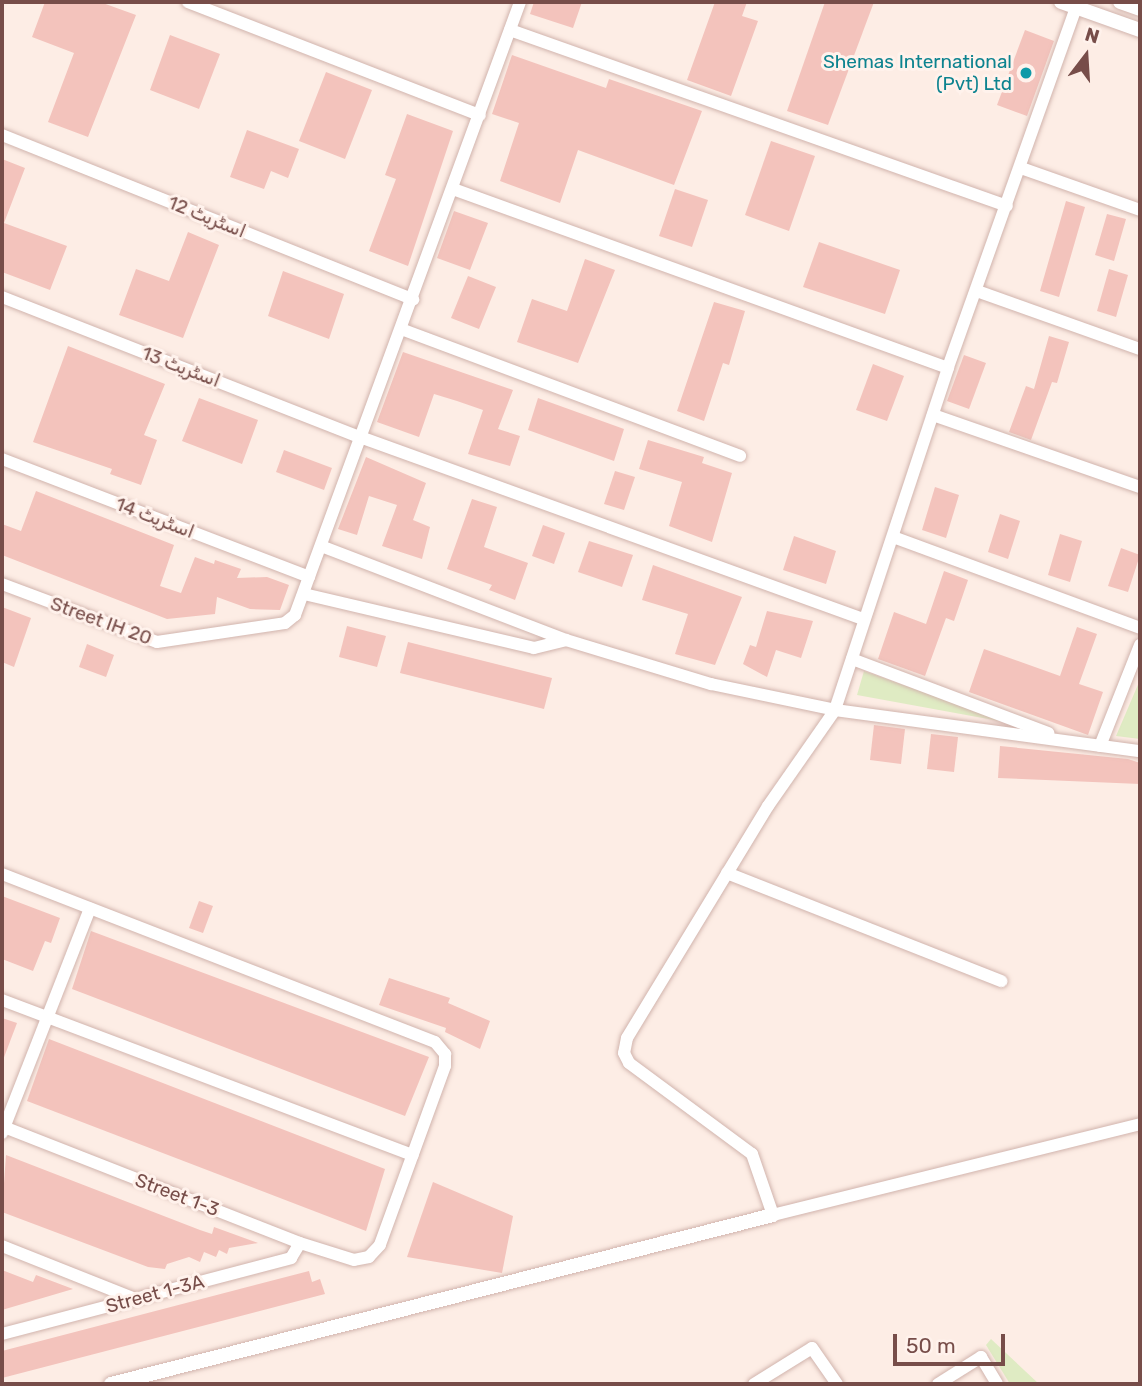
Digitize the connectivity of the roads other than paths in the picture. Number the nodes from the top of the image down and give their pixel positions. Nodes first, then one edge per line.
1 (188, 2) edge
2 (520, 2) edge
3 (1061, 2) edge
4 (1120, 2) edge
5 (1078, 5) edge
6 (1140, 9) edge
7 (510, 30) junction
8 (1140, 30) edge
9 (480, 115) junction
10 (2, 135) edge
11 (1021, 168) junction
12 (453, 189) junction
13 (1007, 206) junction
14 (1140, 210) edge
15 (977, 291) junction
16 (2, 298) edge
17 (413, 299) junction
18 (401, 329) junction
19 (1140, 349) edge
20 (948, 368) junction
21 (933, 415) junction
22 (360, 437) junction
23 (740, 456) dead end
24 (2, 459) edge
25 (1140, 487) edge
26 (893, 537) junction
27 (321, 546) junction
28 (309, 577) junction
29 (2, 584) edge
30 (304, 594) junction
31 (863, 619) junction
32 (1140, 628) edge
33 (566, 640) junction
34 (1140, 645) edge
35 (852, 659) junction
36 (835, 709) junction
37 (1066, 740) junction
38 (1100, 746) junction
39 (1140, 751) edge
40 (727, 873) junction
41 (2, 874) edge
42 (90, 909) junction
43 (1001, 981) dead end
44 (2, 1000) edge
45 (48, 1018) junction
46 (1140, 1124) edge
47 (3, 1129) edge
48 (413, 1155) junction
49 (773, 1215) junction
50 (300, 1243) junction
51 (2, 1246) edge
52 (135, 1300) junction
53 (2, 1334) edge
54 (111, 1384) edge
55 (754, 1384) edge
56 (836, 1384) edge
57 (938, 1384) edge
58 (998, 1384) edge

1 - 9 street
2 - 7 street
3 - 5 street
4 - 6 street
5 - 8 street
5 - 11 street
7 - 9 street
7 - 13 street
9 - 12 street
10 - 17 street, اسٹریٹ 12
11 - 13 street
11 - 14 street
12 - 17 street
12 - 20 street
13 - 15 street
15 - 19 street
15 - 20 street
16 - 22 street, اسٹریٹ 13
17 - 18 street
18 - 22 street
18 - 23 street
20 - 21 street
21 - 25 street
21 - 26 street
22 - 27 street
22 - 31 street, اسٹریٹ 13
24 - 28 street, اسٹریٹ 14
26 - 31 street
26 - 32 street
27 - 28 street
27 - 33 street
28 - 30 street
29 - 30 street, Street IH 20
30 - 33 street
31 - 35 street
33 - 36 street
34 - 38 street
35 - 36 street
35 - 37 street
36 - 37 street
36 - 40 street
37 - 38 street
38 - 39 street
40 - 43 street
40 - 49 street
41 - 42 street
42 - 45 street
42 - 48 street
44 - 45 street
45 - 47 street
45 - 48 street
46 - 49 street
47 - 50 street, Street 1-3
48 - 50 street, Street 1-3
49 - 54 street
50 - 52 street, Street 1-3A
51 - 52 street
52 - 53 street, Street 1-3A
55 - 56 street
57 - 58 street

